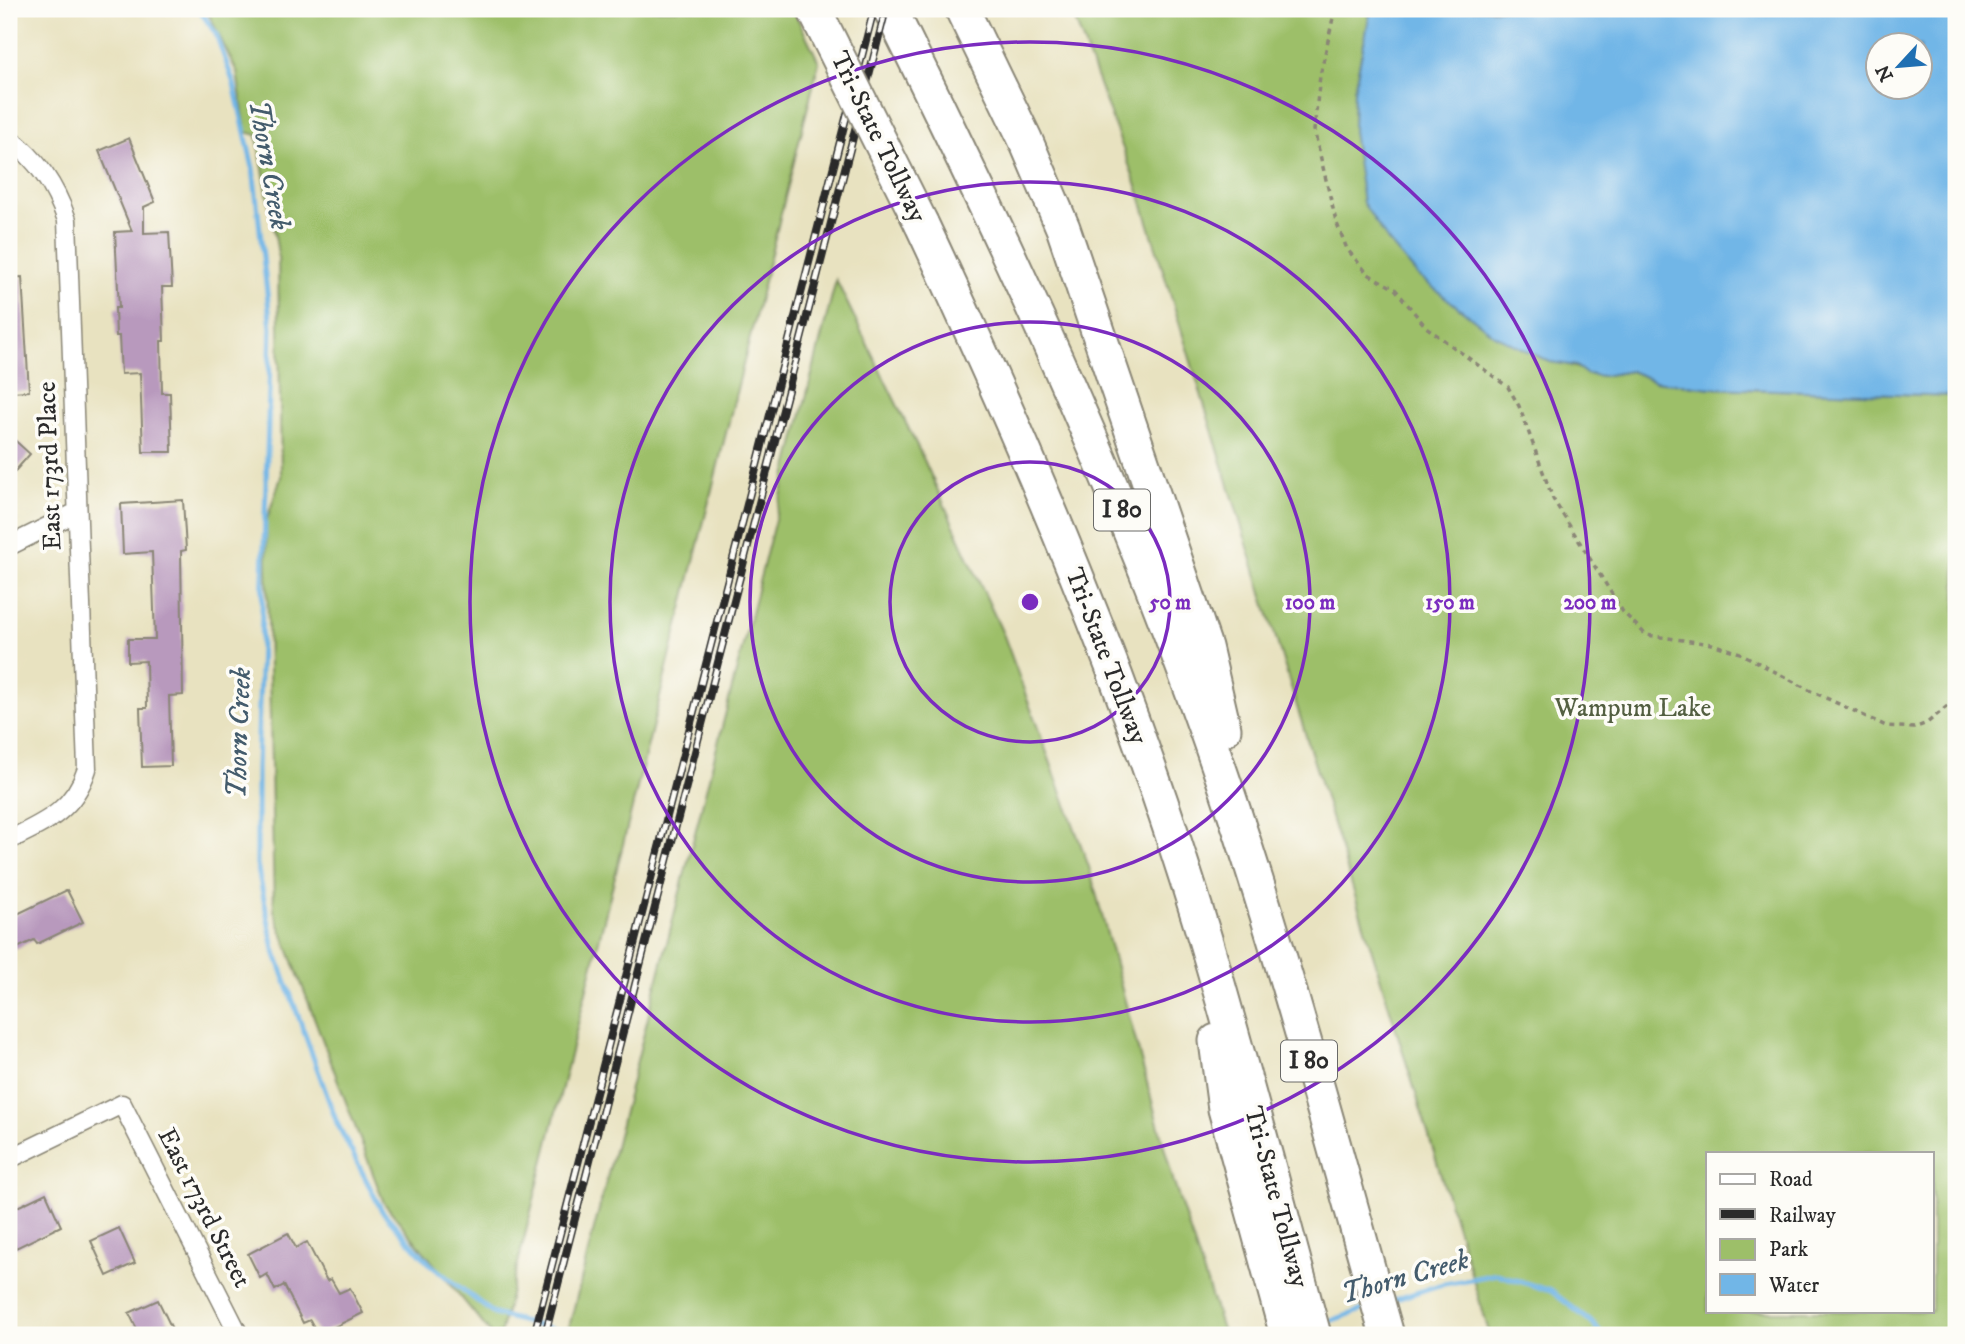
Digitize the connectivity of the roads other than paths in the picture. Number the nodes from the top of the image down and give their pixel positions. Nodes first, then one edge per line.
1 (814, 9) edge
2 (890, 9) edge
3 (966, 17) edge
4 (9, 138) edge
5 (77, 512) junction
6 (9, 545) edge
7 (9, 840) edge
8 (1265, 909) junction
9 (9, 1159) edge
10 (1274, 1238) junction
11 (239, 1335) edge
12 (1287, 1335) edge
13 (1314, 1335) edge
14 (1387, 1335) edge

1 - 10 highway, Tri-State Tollway / I 80, bridge
2 - 8 highway, I 80
3 - 8 highway
4 - 5 street, East 173rd Place
5 - 6 street
5 - 7 street, East 173rd Place
8 - 14 highway, I 80
9 - 11 street, East 173rd Street
10 - 12 highway
10 - 13 highway, Tri-State Tollway

